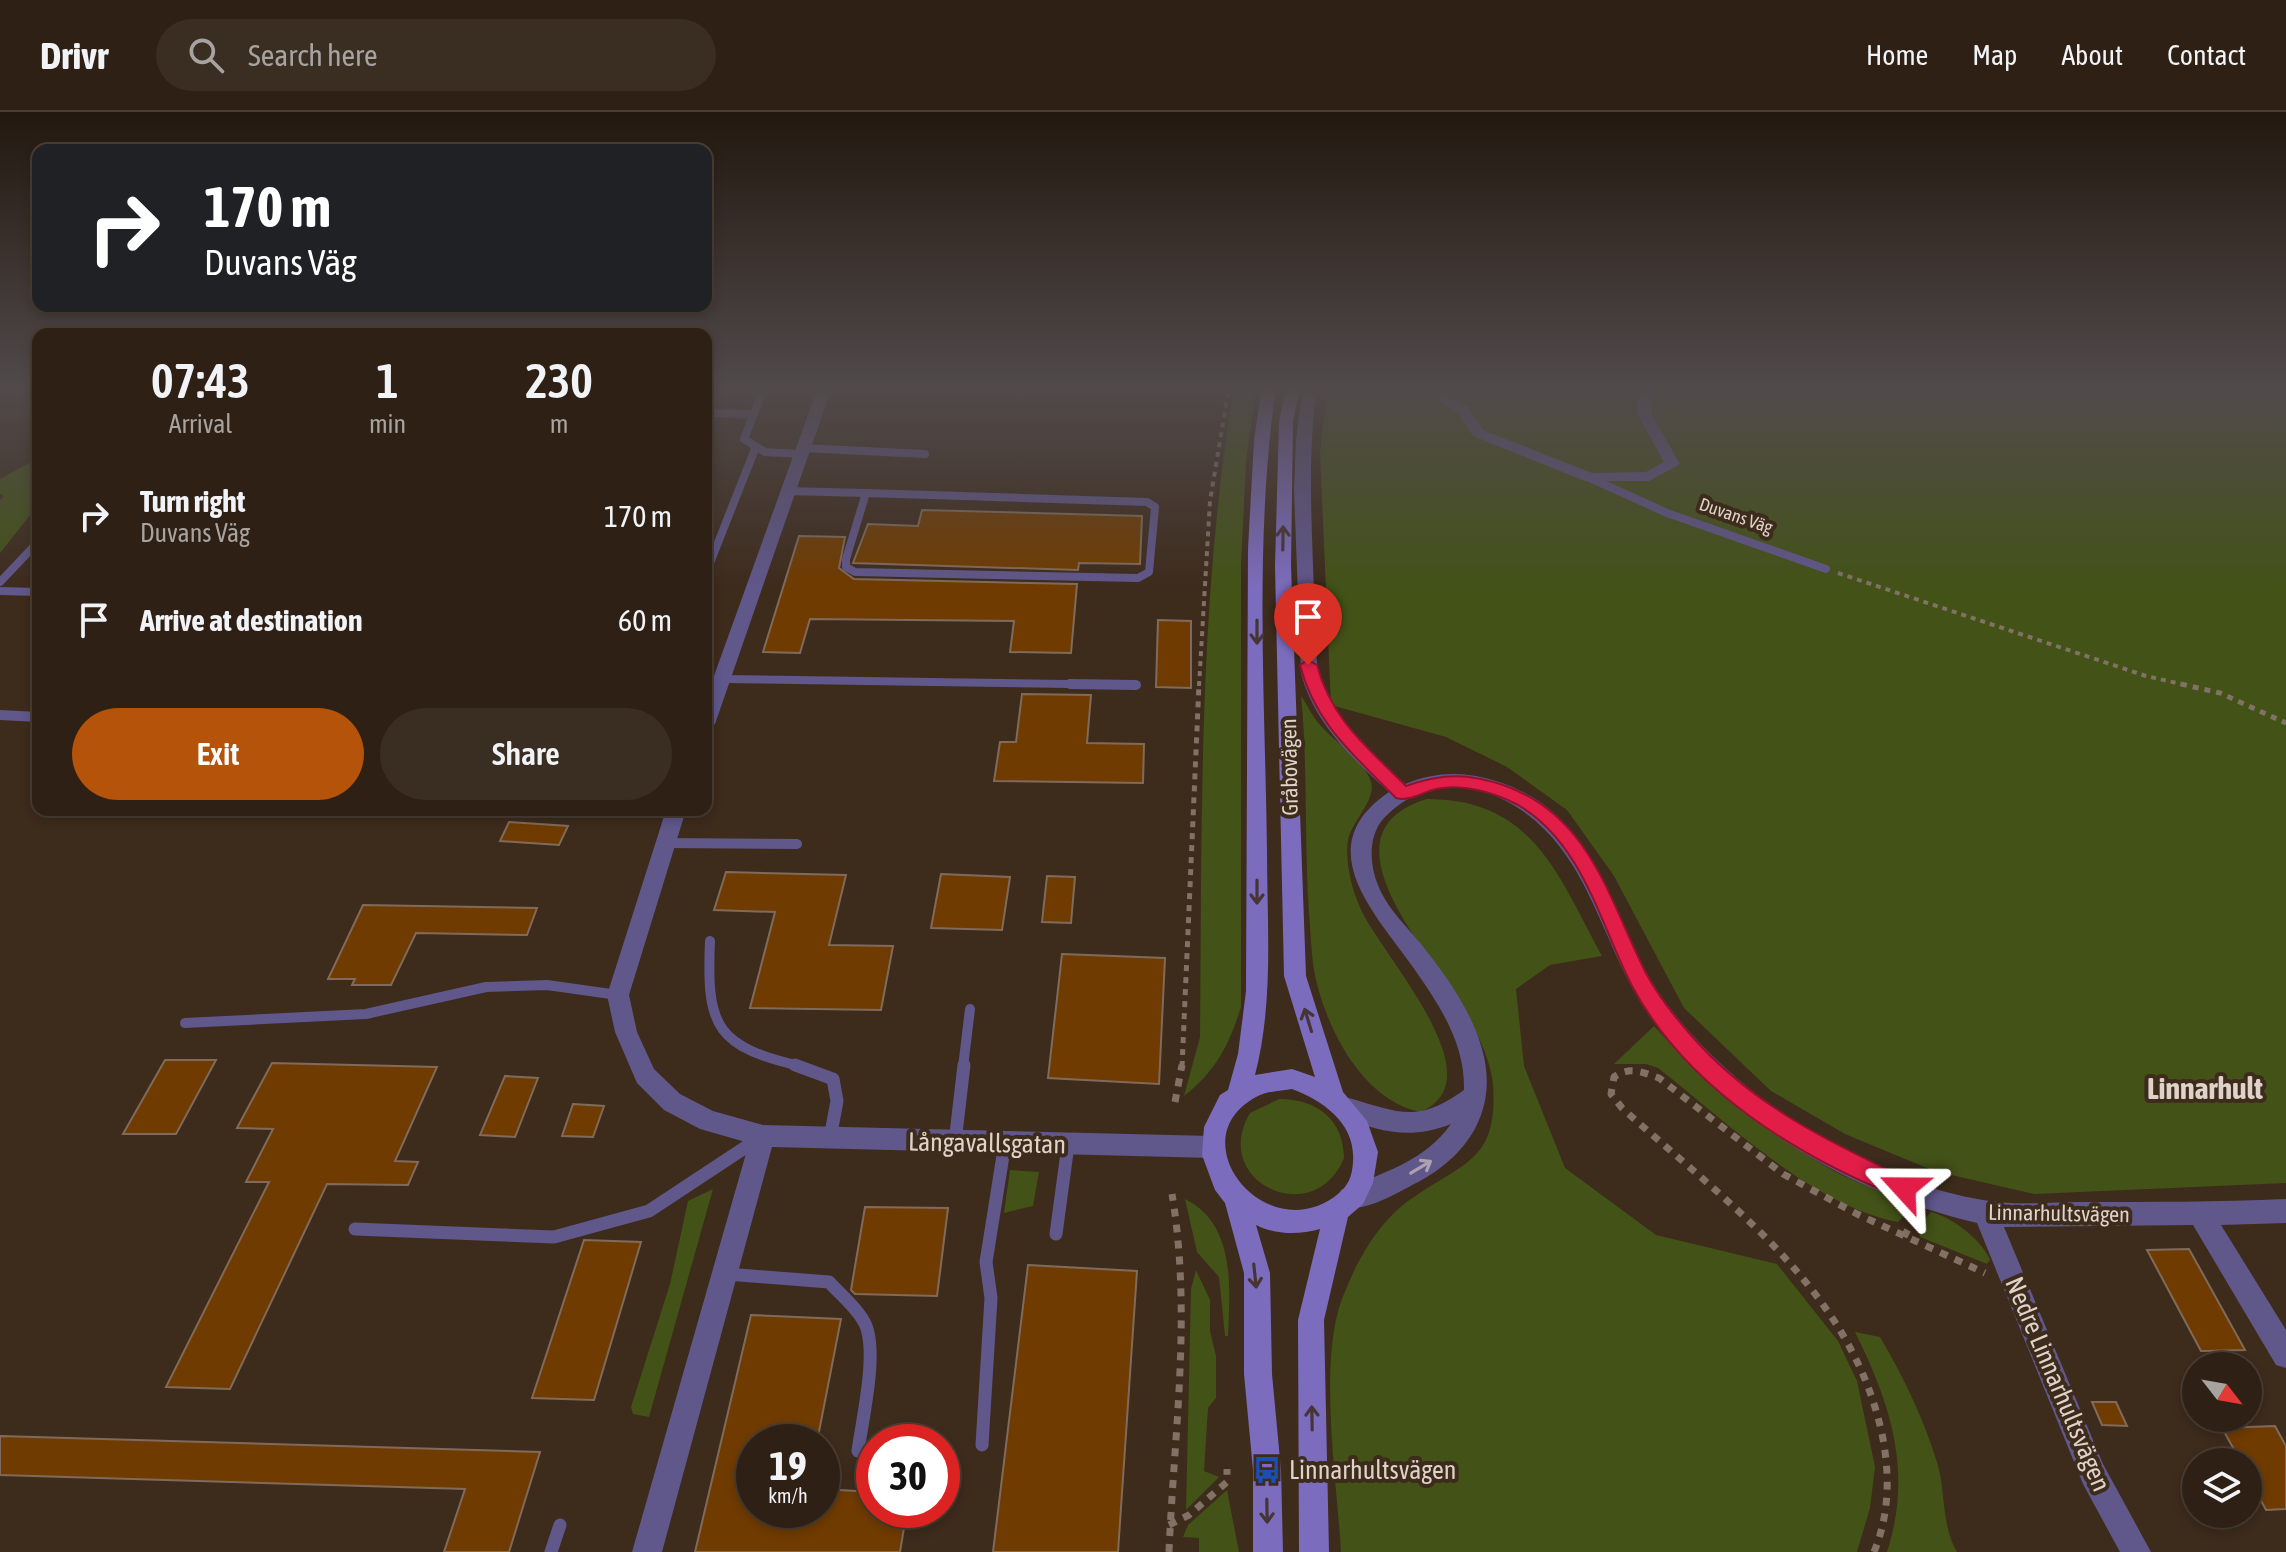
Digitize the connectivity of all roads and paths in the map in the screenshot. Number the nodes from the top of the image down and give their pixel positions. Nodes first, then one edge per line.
1 (753, 454) edge
2 (801, 454) edge
3 (1218, 454) edge
4 (1260, 454) edge
5 (1285, 454) edge
6 (1302, 454) edge
7 (1531, 454) edge
8 (1667, 454) edge
9 (1590, 478) junction
10 (787, 491) junction
11 (866, 493) junction
12 (32, 548) edge
13 (712, 558) edge
14 (1826, 569) joint
15 (0, 582) edge
16 (0, 591) edge
17 (32, 592) edge
18 (721, 679) junction
19 (1136, 685) dead end
20 (712, 706) edge
21 (0, 715) edge
22 (32, 717) edge
23 (2286, 723) edge
24 (1402, 793) junction
25 (674, 816) edge
26 (664, 843) junction
27 (797, 844) dead end
28 (710, 941) dead end
29 (618, 995) junction
30 (970, 1009) dead end
31 (185, 1023) dead end
32 (1239, 1093) junction
33 (1475, 1095) junction
34 (1175, 1102) dead end
35 (1340, 1102) junction
36 (763, 1136) junction
37 (830, 1138) junction
38 (955, 1142) junction
39 (1005, 1143) junction
40 (1068, 1145) junction
41 (1212, 1147) junction
42 (1172, 1194) dead end
43 (1237, 1200) junction
44 (1344, 1204) junction
45 (2286, 1211) edge
46 (1986, 1214) junction
47 (2200, 1214) junction
48 (355, 1229) dead end
49 (1056, 1234) dead end
50 (725, 1274) junction
51 (2012, 1279) junction
52 (2286, 1355) edge
53 (861, 1424) edge
54 (982, 1445) dead end
55 (1227, 1469) dead end
56 (560, 1525) dead end
57 (1169, 1525) junction
58 (551, 1552) edge
59 (647, 1552) edge
60 (1169, 1552) edge
61 (1268, 1552) edge
62 (1314, 1552) edge
63 (1874, 1552) edge
64 (2136, 1552) edge

1 - 13 lane
2 - 10 street
3 - 34 path
4 -> 32 main road, Gråbovägen
35 -> 5 main road, Gråbovägen
6 - 24 street
7 - 9 street, Duvans Väg
8 - 9 street, Duvans Väg
9 - 14 lane, Duvans Väg
10 - 11 lane
10 - 18 street
11 - 11 lane
12 - 15 lane
14 - 23 path
16 - 17 lane
18 - 19 lane
18 - 20 street
21 - 22 lane
24 - 33 street, Linnarhultsvägen
24 - 46 street, Linnarhultsvägen
25 - 26 street, Långavallsgatan
26 - 27 lane
26 - 29 street, Långavallsgatan
28 - 37 lane
29 - 31 lane
29 - 36 street, Långavallsgatan
30 - 38 lane
32 - 35 main road
32 - 41 main road, Gråbovägen
33 - 35 street
44 -> 33 street, Linnarhultsvägen
35 - 44 main road, Gråbovägen
36 - 37 street, Långavallsgatan
36 - 48 lane
36 - 50 street
37 - 38 street, Långavallsgatan
38 - 39 street, Långavallsgatan
39 - 40 street, Långavallsgatan
39 - 54 lane
40 - 41 street, Långavallsgatan
40 - 49 lane
41 - 43 main road
42 - 57 path
43 - 44 main road
43 -> 61 main road
62 -> 44 main road, Gråbovägen
45 - 47 street, Linnarhultsvägen
46 - 47 street, Linnarhultsvägen
46 - 51 street, Nedre Linnarhultsvägen
47 - 52 street
50 - 53 lane
50 - 59 street
51 - 63 path
51 - 64 street, Nedre Linnarhultsvägen
55 - 57 path
56 - 58 lane
57 - 60 path

